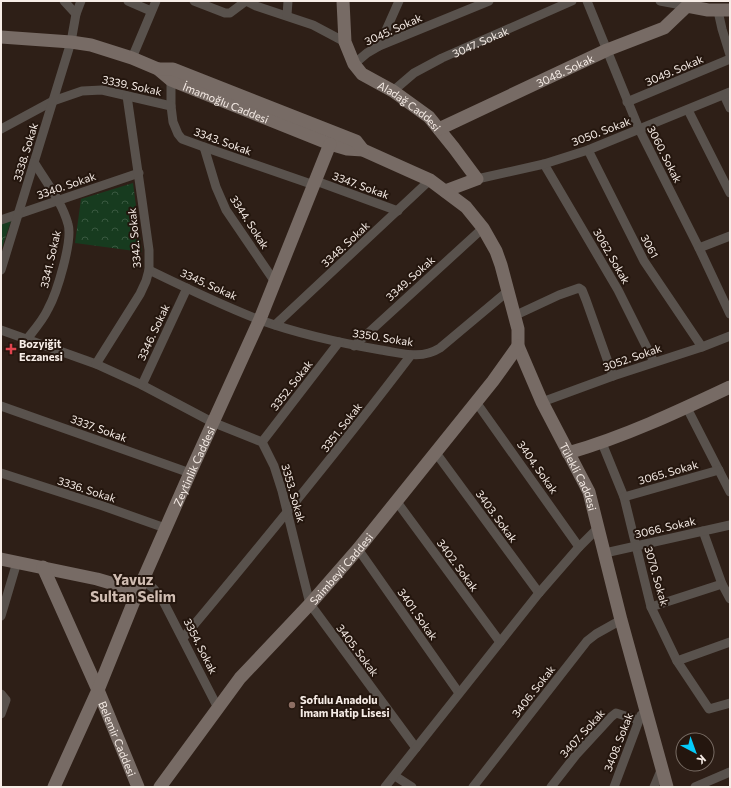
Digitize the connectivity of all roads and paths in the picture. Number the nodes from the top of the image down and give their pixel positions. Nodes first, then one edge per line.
1 (64, 1) edge
2 (81, 1) edge
3 (128, 1) edge
4 (156, 1) edge
5 (194, 1) edge
6 (246, 1) edge
7 (288, 1) edge
8 (343, 1) edge
9 (399, 1) edge
10 (489, 1) edge
11 (572, 1) edge
12 (587, 1) edge
13 (660, 1) edge
14 (687, 6) junction
15 (724, 10) edge
16 (151, 11) junction
17 (76, 14) junction
18 (287, 16) junction
19 (1, 37) edge
20 (71, 42) junction
21 (344, 42) junction
22 (379, 46) junction
23 (608, 50) junction
24 (730, 55) edge
25 (132, 58) junction
26 (730, 59) edge
27 (354, 64) junction
28 (158, 69) junction
29 (171, 80) junction
30 (393, 91) junction
31 (727, 94) edge
32 (127, 96) junction
33 (53, 101) junction
34 (627, 102) junction
35 (171, 106) junction
36 (730, 108) edge
37 (688, 110) junction
38 (1, 129) edge
39 (439, 129) junction
40 (638, 129) junction
41 (330, 144) junction
42 (204, 148) junction
43 (363, 150) junction
44 (588, 150) junction
45 (34, 162) junction
46 (544, 164) junction
47 (139, 173) junction
48 (477, 179) junction
49 (430, 180) junction
50 (315, 183) junction
51 (445, 191) junction
52 (730, 193) edge
53 (58, 201) junction
54 (398, 211) junction
55 (18, 214) junction
56 (1, 220) edge
57 (484, 228) junction
58 (730, 236) edge
59 (699, 248) junction
60 (1, 270) edge
61 (149, 270) junction
62 (276, 282) junction
63 (187, 288) junction
64 (508, 291) junction
65 (730, 314) edge
66 (514, 316) junction
67 (260, 319) junction
68 (275, 325) junction
69 (1, 330) edge
70 (730, 336) edge
71 (27, 339) junction
72 (339, 342) junction
73 (354, 346) junction
74 (518, 346) junction
75 (702, 347) junction
76 (411, 355) junction
77 (654, 362) junction
78 (96, 364) junction
79 (612, 376) junction
80 (142, 385) junction
81 (730, 388) edge
82 (476, 402) junction
83 (542, 402) junction
84 (1, 406) edge
85 (687, 408) junction
86 (212, 422) junction
87 (262, 442) junction
88 (602, 443) junction
89 (436, 453) junction
90 (568, 454) junction
91 (719, 470) junction
92 (1, 473) edge
93 (190, 473) junction
94 (730, 492) edge
95 (624, 496) junction
96 (397, 502) junction
97 (288, 512) junction
98 (730, 525) edge
99 (166, 528) junction
100 (598, 528) junction
101 (703, 531) junction
102 (636, 546) junction
103 (580, 547) junction
104 (358, 549) junction
105 (605, 554) junction
106 (1, 559) edge
107 (17, 562) junction
108 (43, 567) junction
109 (722, 584) junction
110 (141, 586) junction
111 (539, 593) junction
112 (730, 599) edge
113 (310, 604) junction
114 (652, 607) junction
115 (1, 616) edge
116 (621, 620) junction
117 (183, 638) junction
118 (500, 642) junction
119 (730, 642) edge
120 (677, 661) junction
121 (98, 690) junction
122 (459, 693) junction
123 (1, 694) edge
124 (730, 703) edge
125 (645, 706) junction
126 (218, 708) junction
127 (1, 714) edge
128 (638, 720) junction
129 (416, 748) junction
130 (663, 767) junction
131 (730, 772) edge
132 (395, 776) junction
133 (54, 787) edge
134 (138, 787) edge
135 (160, 787) edge
136 (385, 787) edge
137 (412, 787) edge
138 (473, 787) edge
139 (551, 787) edge
140 (614, 787) edge
141 (654, 787) edge
142 (668, 787) edge
143 (695, 787) edge

1 - 17 street
2 - 17 street, 3338. Sokak
3 - 16 street
4 - 16 street
5 - 6 street
6 - 18 street
7 - 18 street
8 - 21 main road, Aladağ Caddesi
9 - 22 street
10 - 22 street, 3045. Sokak
11 - 30 street, 3047. Sokak
12 - 23 street, 3060. Sokak
13 - 14 street
14 - 15 main road
14 - 23 main road, 3048. Sokak
15 - 24 street
16 - 25 street
17 - 20 street, 3338. Sokak
18 - 21 street
19 - 20 main road, İmamoğlu Caddesi
20 - 25 main road, İmamoğlu Caddesi
20 - 33 street, 3338. Sokak
21 - 27 main road, Aladağ Caddesi
22 - 27 street, 3045. Sokak
23 - 34 street, 3060. Sokak
23 - 39 main road, 3048. Sokak
25 - 28 main road, İmamoğlu Caddesi
26 - 34 street, 3049. Sokak
27 - 30 main road, Aladağ Caddesi
28 - 29 main road, İmamoğlu Caddesi
28 - 43 main road
29 - 35 street, 3343. Sokak
29 - 41 main road, İmamoğlu Caddesi
30 - 39 main road, Aladağ Caddesi
31 - 36 street
31 - 37 street, 3050. Sokak
32 - 33 street, 3339. Sokak
32 - 35 street, 3339. Sokak
32 - 47 street, 3342. Sokak
33 - 38 street, 3339. Sokak
33 - 45 street, 3338. Sokak
34 - 40 street, 3060. Sokak
35 - 42 street, 3343. Sokak
37 - 40 street, 3050. Sokak
37 - 52 street
39 - 48 main road, Aladağ Caddesi
40 - 44 street, 3050. Sokak
40 - 59 street, 3060. Sokak
41 - 43 main road, İmamoğlu Caddesi
41 - 50 main road, Zeytinlik Caddesi
42 - 50 street, 3343. Sokak
42 - 62 street, 3344. Sokak
43 - 49 main road, İmamoğlu Caddesi
44 - 46 street, 3050. Sokak
44 - 75 street, 3061
45 - 53 street, 3341. Sokak
45 - 55 street, 3338. Sokak
46 - 48 street, 3050. Sokak
46 - 77 street, 3062. Sokak
47 - 53 street, 3340. Sokak
47 - 61 street, 3342. Sokak
48 - 51 main road
49 - 51 main road, İmamoğlu Caddesi
49 - 54 street, 3348. Sokak
50 - 54 street, 3347. Sokak
50 - 62 main road, Zeytinlik Caddesi
51 - 57 main road, Tülekli Caddesi
53 - 55 street, 3340. Sokak
53 - 71 street, 3341. Sokak
54 - 68 street, 3348. Sokak
55 - 56 street, 3340. Sokak
55 - 60 street, 3338. Sokak
57 - 64 main road, Tülekli Caddesi
57 - 73 street, 3349. Sokak
58 - 59 street
59 - 65 street, 3060. Sokak
61 - 63 street, 3345. Sokak
61 - 78 street, 3342. Sokak
62 - 67 main road, Zeytinlik Caddesi
63 - 67 street, 3345. Sokak
63 - 80 street, 3346. Sokak
64 - 66 main road, Tülekli Caddesi
64 - 76 street, 3350. Sokak
66 - 74 main road, Tülekli Caddesi
66 - 79 street
67 - 68 street, 3350. Sokak
67 - 86 main road, Zeytinlik Caddesi
68 - 72 street, 3350. Sokak
69 - 71 street
70 - 75 street, 3052. Sokak
71 - 78 street
72 - 73 street, 3350. Sokak
72 - 87 street, 3352. Sokak
73 - 76 street, 3350. Sokak
74 - 82 main road, Saimbeyli Caddesi
74 - 83 main road, Tülekli Caddesi
75 - 77 street, 3052. Sokak
76 - 97 street, 3351. Sokak
77 - 79 street, 3052. Sokak
78 - 80 street
79 - 83 street, 3052. Sokak
80 - 86 street
81 - 85 main road
82 - 89 main road, Saimbeyli Caddesi
82 - 103 street, 3404. Sokak
83 - 90 main road, Tülekli Caddesi
84 - 93 street, 3337. Sokak
85 - 88 main road
85 - 91 street
86 - 87 street
86 - 93 main road, Zeytinlik Caddesi
87 - 97 street, 3353. Sokak
88 - 90 main road
88 - 95 street, 3070. Sokak
89 - 96 main road, Saimbeyli Caddesi
89 - 111 street, 3403. Sokak
90 - 100 main road, Tülekli Caddesi
91 - 94 street
91 - 95 street, 3065. Sokak
92 - 99 street, 3336. Sokak
93 - 99 main road, Zeytinlik Caddesi
95 - 102 street, 3070. Sokak
96 - 104 main road, Saimbeyli Caddesi
96 - 118 street, 3402. Sokak
97 - 113 street, 3353. Sokak
97 - 117 street, 3351. Sokak
98 - 101 street, 3066. Sokak
99 - 110 main road, Zeytinlik Caddesi
100 - 103 street
100 - 105 main road, Tülekli Caddesi
101 - 102 street, 3066. Sokak
101 - 109 street
102 - 105 street, 3066. Sokak
102 - 114 street, 3070. Sokak
103 - 111 street
104 - 113 main road, Saimbeyli Caddesi
104 - 122 street, 3401. Sokak
105 - 116 main road, Tülekli Caddesi
106 - 107 main road
107 - 108 main road
107 - 115 street
108 - 110 main road
108 - 121 main road, Belemir Caddesi
109 - 112 street
109 - 114 street
110 - 117 street, 3354. Sokak
110 - 121 main road, Zeytinlik Caddesi
111 - 118 street
113 - 126 main road, Saimbeyli Caddesi
113 - 129 street, 3405. Sokak
114 - 120 street, 3070. Sokak
116 - 125 main road, Tülekli Caddesi
116 - 138 street, 3406. Sokak
117 - 126 street, 3354. Sokak
118 - 122 street
119 - 120 street
120 - 124 street, 3070. Sokak
121 - 133 main road, Zeytinlik Caddesi
121 - 134 main road, Belemir Caddesi
122 - 129 street
123 - 127 street
125 - 128 street, 3408. Sokak
125 - 130 main road, Tülekli Caddesi
126 - 135 main road, Saimbeyli Caddesi
128 - 139 street, 3407. Sokak
128 - 140 street, 3408. Sokak
129 - 132 street
130 - 141 street
130 - 142 main road, Tülekli Caddesi
131 - 143 street
132 - 136 street
132 - 137 street

